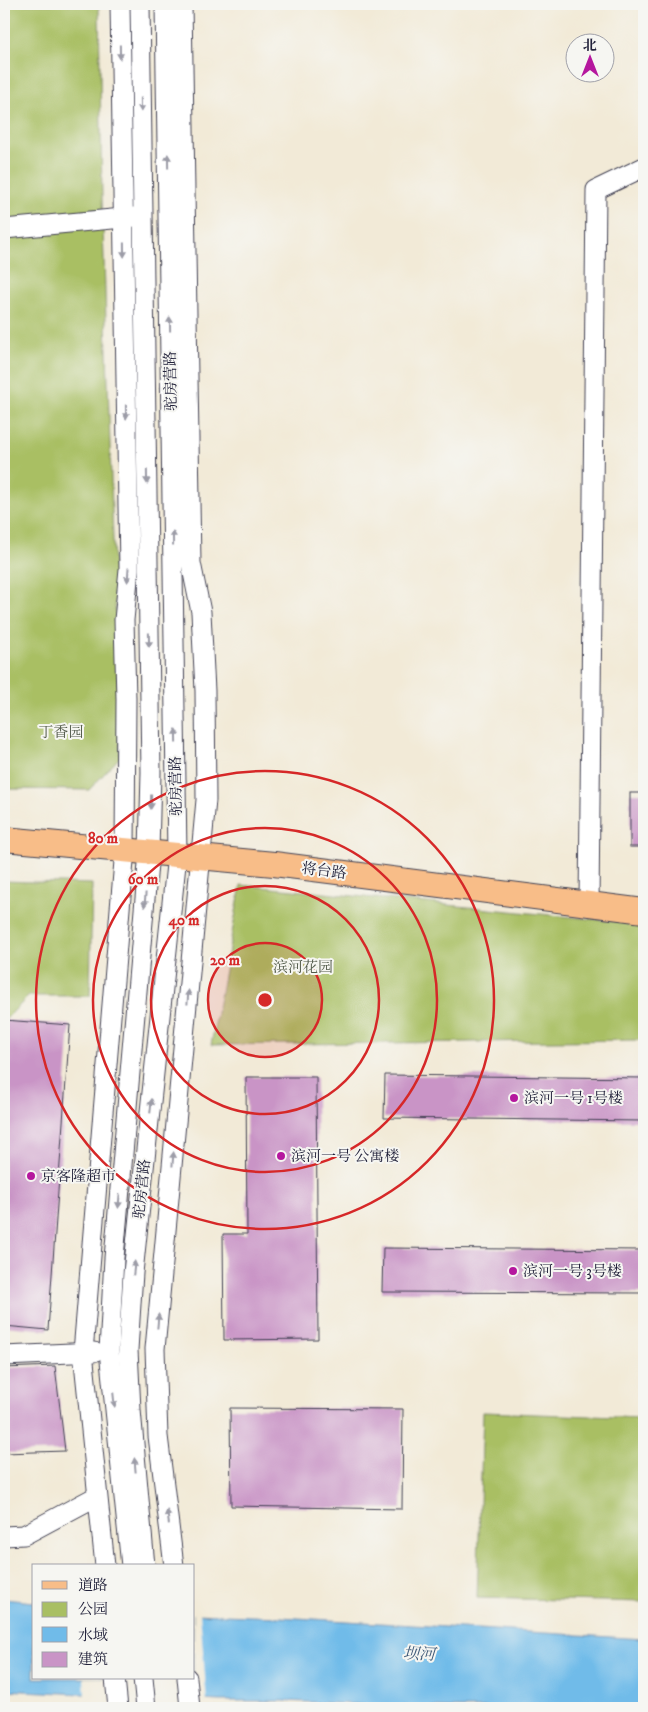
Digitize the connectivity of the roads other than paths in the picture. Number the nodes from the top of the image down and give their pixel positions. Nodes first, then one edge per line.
1 (120, 4) edge
2 (140, 4) edge
3 (166, 4) edge
4 (182, 4) edge
5 (644, 167) edge
6 (143, 216) junction
7 (123, 218) junction
8 (4, 229) edge
9 (4, 839) edge
10 (124, 849) junction
11 (150, 852) junction
12 (177, 855) junction
13 (201, 858) junction
14 (589, 904) junction
15 (644, 911) edge
16 (155, 1349) junction
17 (128, 1350) junction
18 (109, 1351) junction
19 (83, 1352) junction
20 (4, 1356) edge
21 (97, 1496) junction
22 (4, 1536) edge
23 (105, 1564) edge
24 (132, 1564) edge
25 (145, 1564) edge
26 (174, 1564) edge
27 (115, 1680) edge
28 (143, 1680) edge
29 (155, 1680) edge
30 (187, 1680) edge
31 (118, 1708) edge
32 (146, 1708) edge
33 (158, 1708) edge
34 (190, 1708) edge

1 -> 7 street
2 -> 6 street, 驼房营路
12 -> 3 street, 驼房营路
4 - 13 street
5 - 14 street
6 - 7 street
6 -> 11 street, 驼房营路
7 - 8 street
7 -> 10 street
9 - 10 main road, 将台路
10 - 11 main road, 将台路
10 - 19 street
11 - 12 main road, 将台路
11 -> 18 street, 驼房营路
12 - 13 main road, 将台路
17 -> 12 street, 驼房营路
13 - 14 main road, 将台路
16 -> 13 street
14 - 15 main road, 将台路
16 - 17 street
26 -> 16 street
17 - 18 street
25 -> 17 street, 驼房营路
18 - 19 street
18 -> 24 street, 驼房营路
19 - 20 street
19 - 21 street
21 - 22 street
21 - 23 street
27 - 31 street
28 - 32 street
29 - 33 street
30 - 34 street

